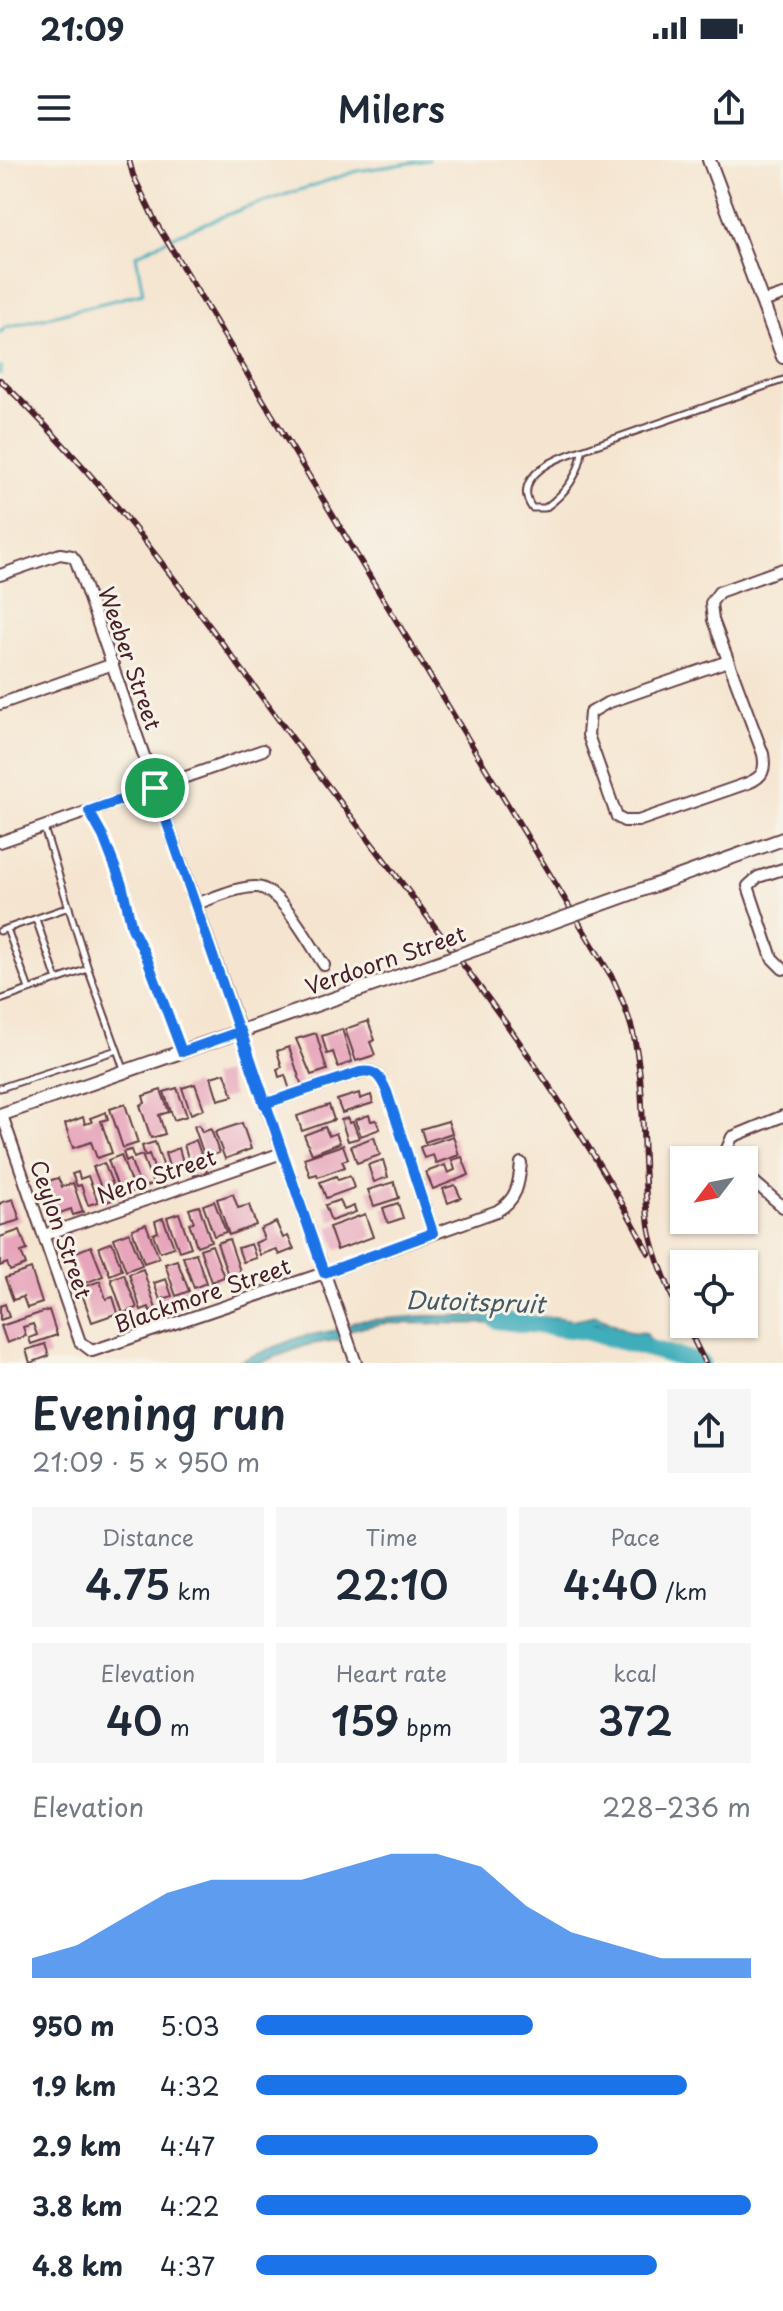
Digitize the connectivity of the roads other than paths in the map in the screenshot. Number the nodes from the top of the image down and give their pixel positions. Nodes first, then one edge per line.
1 (709, 160) edge
2 (783, 295) edge
3 (762, 302) junction
4 (783, 357) edge
5 (783, 380) edge
6 (582, 451) junction
7 (783, 569) edge
8 (0, 575) edge
9 (728, 661) junction
10 (113, 664) junction
11 (0, 704) edge
12 (263, 750) dead end
13 (155, 788) junction
14 (89, 811) junction
15 (44, 827) junction
16 (783, 839) edge
17 (0, 842) edge
18 (783, 869) edge
19 (196, 904) junction
20 (69, 907) junction
21 (36, 919) junction
22 (3, 930) edge
23 (324, 965) dead end
24 (88, 969) junction
25 (783, 969) edge
26 (57, 980) junction
27 (29, 989) junction
28 (0, 1000) edge
29 (241, 1031) junction
30 (117, 1050) junction
31 (182, 1052) junction
32 (125, 1074) junction
33 (0, 1088) edge
34 (264, 1104) junction
35 (1, 1115) edge
36 (783, 1116) edge
37 (727, 1146) edge
38 (282, 1153) junction
39 (521, 1163) dead end
40 (758, 1185) edge
41 (783, 1207) edge
42 (433, 1233) junction
43 (44, 1235) junction
44 (324, 1273) junction
45 (92, 1351) joint
46 (356, 1363) edge

1 - 3 street
2 - 3 street
3 - 4 street
5 - 6 lane
6 - 6 lane
7 - 9 street
8 - 10 street, Weeber Street
9 - 9 street
10 - 11 street
10 - 13 street, Weeber Street
12 - 13 street
13 - 14 street
13 - 19 street, Weeber Street
14 - 15 street
14 - 31 lane
15 - 17 street
15 - 20 lane
16 - 29 street, Verdoorn Street, bridge
18 - 25 street
19 - 23 street
19 - 29 street, Weeber Street
20 - 21 lane
20 - 24 lane
21 - 22 lane
21 - 26 lane
22 - 27 lane
24 - 26 lane
24 - 30 lane
26 - 27 lane
27 - 28 lane
29 - 31 street, Verdoorn Street
29 - 34 street, Weeber Street
30 - 32 lane
30 - 33 lane
31 - 32 street, Verdoorn Street
32 - 35 street, Verdoorn Street
34 - 38 street, Weeber Street
34 - 42 street
35 - 43 street, Ceylon Street
36 - 37 street
38 - 43 street, Nero Street
38 - 44 street, Weeber Street
39 - 42 street, Blackmore Street
40 - 41 street
42 - 44 street, Blackmore Street
43 - 45 street, Ceylon Street
44 - 45 street, Blackmore Street
44 - 46 street, Weeber Street

